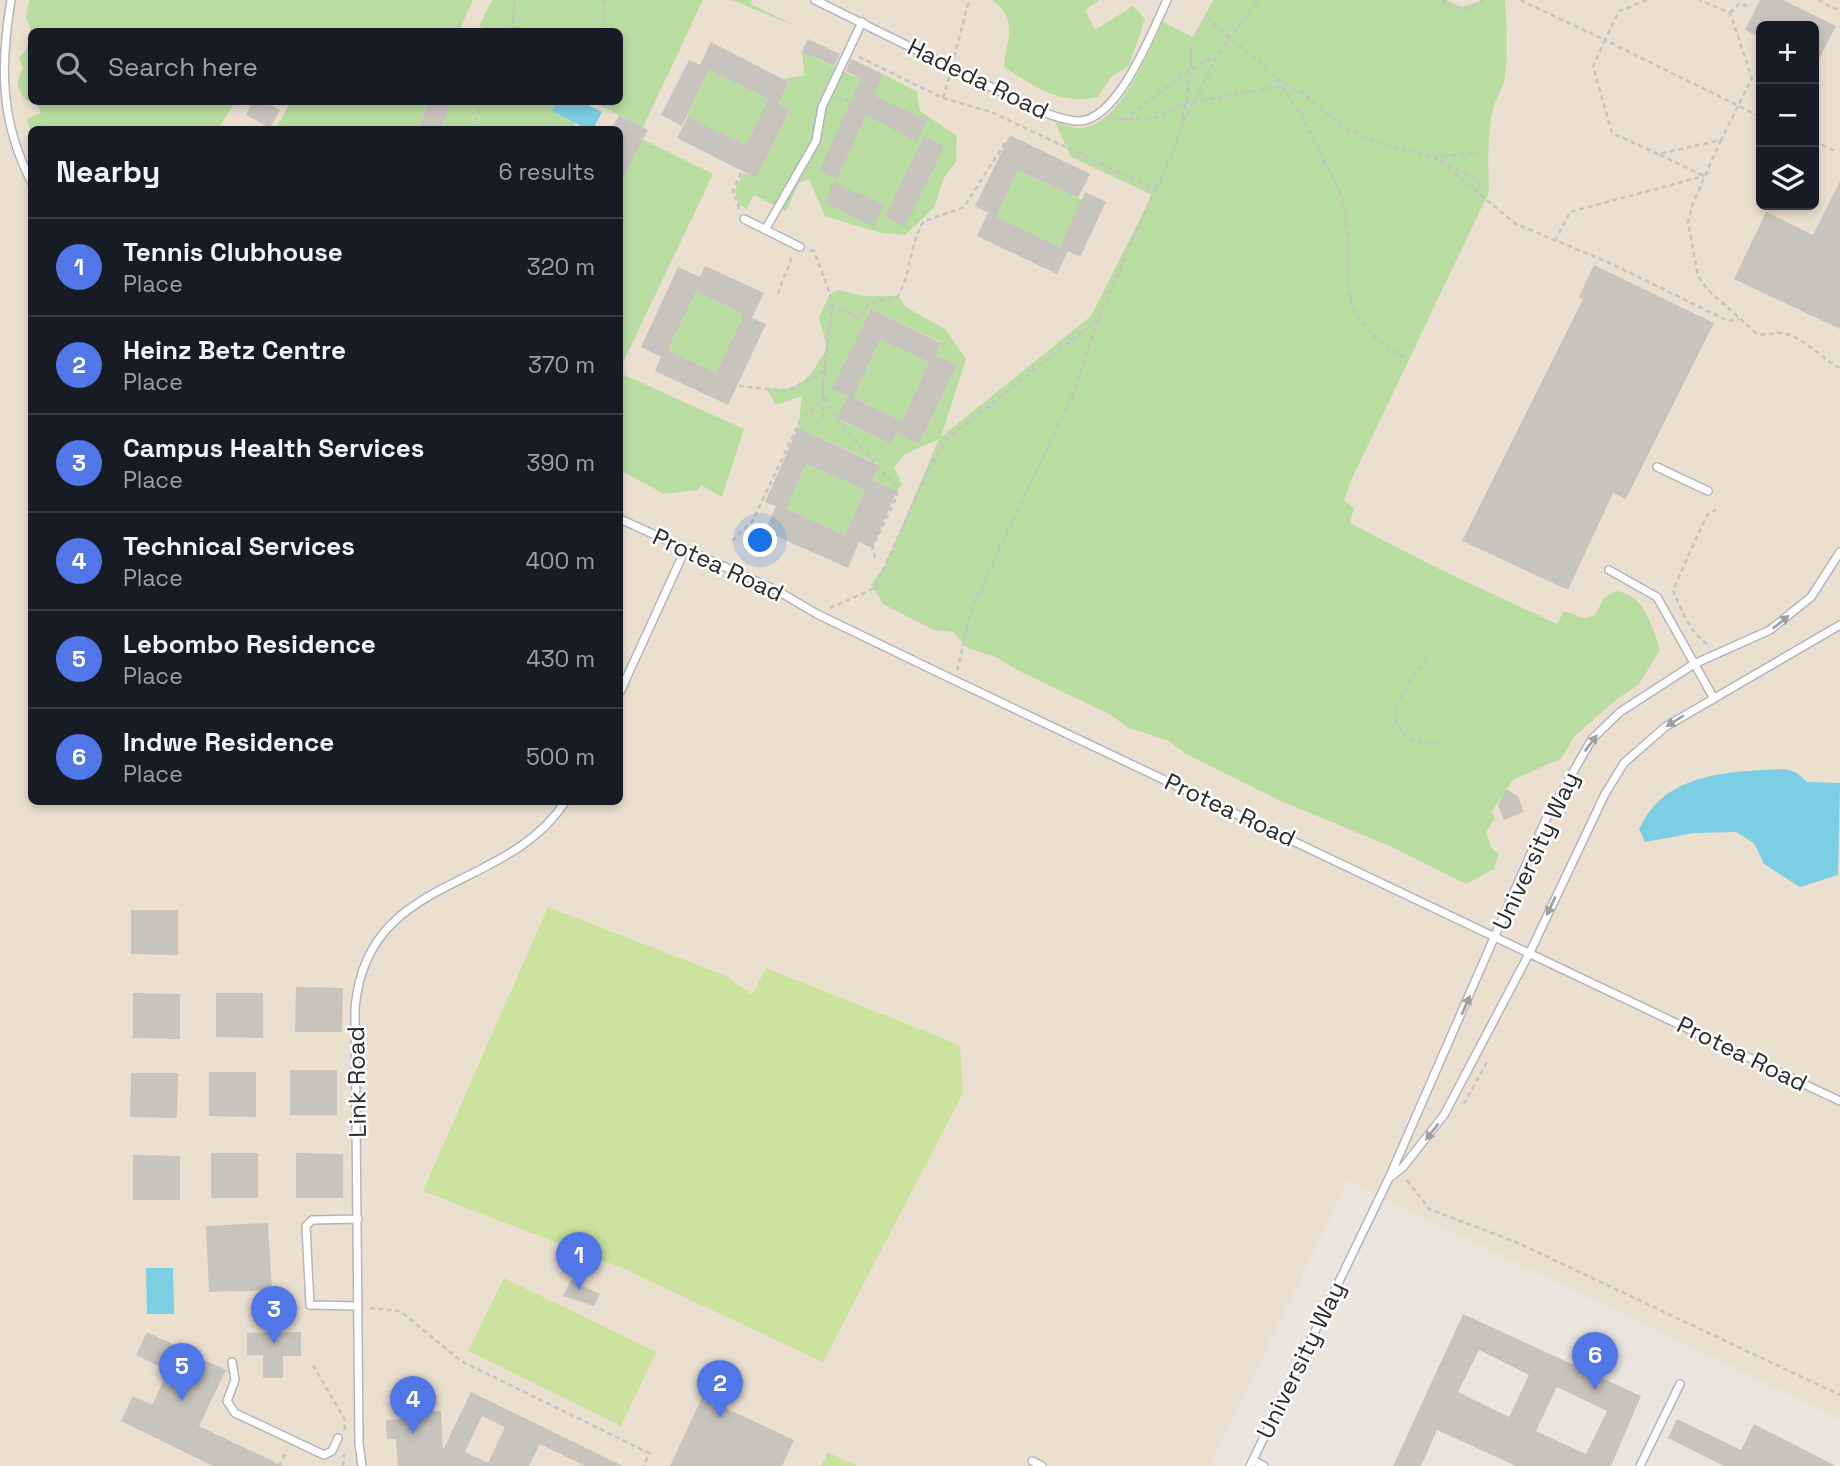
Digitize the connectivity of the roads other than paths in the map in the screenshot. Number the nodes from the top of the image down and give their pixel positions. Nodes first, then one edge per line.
1 (11, 0) edge
2 (816, 0) edge
3 (1167, 0) edge
4 (862, 22) junction
5 (28, 174) edge
6 (744, 219) road end
7 (765, 230) junction
8 (797, 246) road end
9 (1657, 467) dead end
10 (1708, 491) dead end
11 (623, 520) edge
12 (685, 550) junction
13 (1840, 552) edge
14 (1609, 570) dead end
15 (1840, 625) edge
16 (1694, 664) junction
17 (623, 685) edge
18 (1713, 697) junction
19 (563, 805) edge
20 (1497, 936) junction
21 (1530, 952) junction
22 (1840, 1101) edge
23 (1389, 1178) junction
24 (358, 1219) junction
25 (357, 1306) junction
26 (232, 1362) dead end
27 (1680, 1384) dead end
28 (342, 1440) road end
29 (1032, 1461) dead end
30 (1251, 1463) edge
31 (362, 1466) edge
32 (1042, 1466) edge
33 (1264, 1466) edge
34 (1640, 1466) edge

1 - 5 lane
2 - 4 lane, Hadeda Road
3 - 4 lane, Hadeda Road
4 - 7 lane
6 - 7 lane
7 - 8 lane
9 - 10 lane
11 - 12 lane, Protea Road
12 - 17 lane
12 - 20 lane, Protea Road
16 -> 13 lane, University Way
14 - 16 lane
15 - 18 lane, University Way
16 - 18 lane
20 -> 16 lane, University Way
18 -> 21 lane, University Way
19 - 24 lane, Link Road
20 - 21 lane, Protea Road
23 -> 20 lane, University Way
21 - 22 lane, Protea Road
21 -> 23 lane, University Way
23 - 30 lane, University Way
24 - 25 lane, Link Road
24 - 25 lane
25 - 31 lane, Link Road
26 - 28 lane
27 - 34 lane
29 - 32 lane
30 - 33 lane

